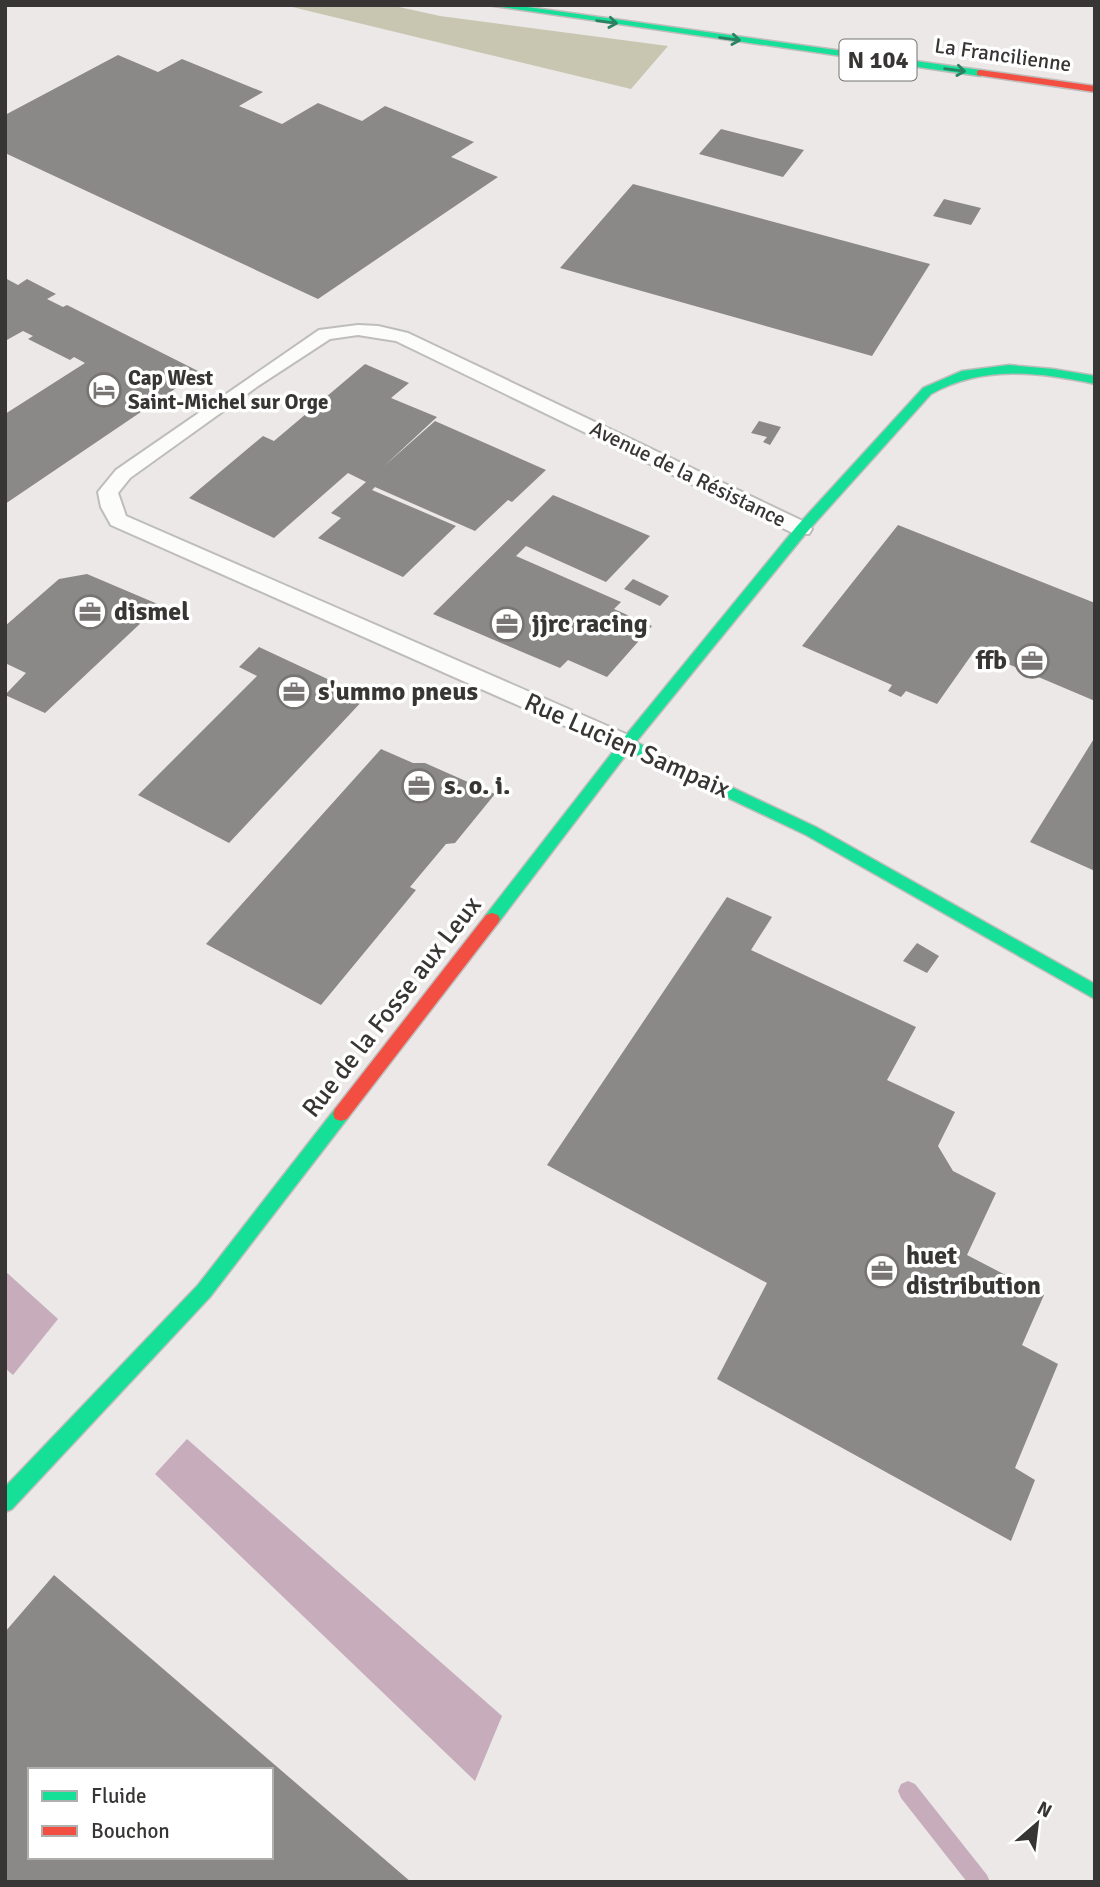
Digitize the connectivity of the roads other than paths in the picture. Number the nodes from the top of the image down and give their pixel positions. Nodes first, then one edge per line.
1 (491, 5) edge
2 (1095, 89) edge
3 (1095, 380) edge
4 (802, 528) junction
5 (144, 532) joint
6 (626, 744) junction
7 (1095, 992) edge
8 (5, 1502) edge

1 -> 2 main road, La Francilienne / N 104
3 - 4 main road, Avenue de la Résistance
4 - 5 lane, Avenue de la Résistance
4 - 6 main road, Rue de la Fosse aux Leux
5 - 6 lane, Rue Lucien Sampaix
6 - 7 main road, Rue Lucien Sampaix
6 - 8 main road, Rue de la Fosse aux Leux

